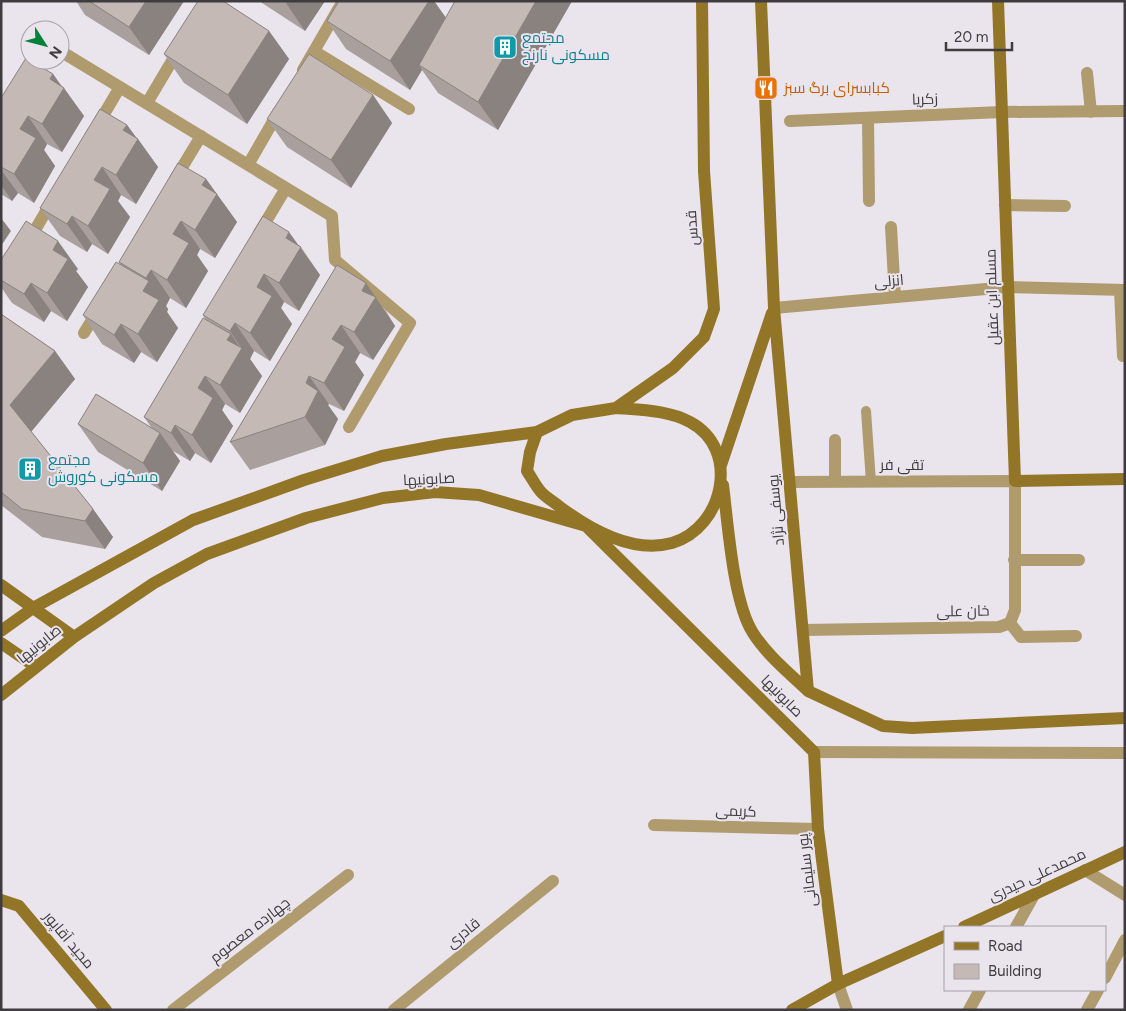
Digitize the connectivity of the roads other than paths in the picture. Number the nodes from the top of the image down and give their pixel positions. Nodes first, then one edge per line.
1 (343, 1) edge
2 (702, 1) edge
3 (761, 1) edge
4 (998, 1) edge
5 (187, 35) edge
6 (314, 51) junction
7 (70, 57) edge
8 (1087, 73) dead end
9 (295, 84) edge
10 (120, 87) junction
11 (286, 100) edge
12 (147, 103) junction
13 (409, 109) dead end
14 (1125, 111) edge
15 (1002, 112) junction
16 (1091, 112) junction
17 (868, 118) junction
18 (790, 121) dead end
19 (201, 136) junction
20 (90, 138) edge
21 (248, 165) junction
22 (170, 188) edge
23 (286, 188) junction
24 (59, 189) edge
25 (869, 201) dead end
26 (1005, 205) junction
27 (1066, 206) dead end
28 (891, 228) dead end
29 (251, 247) edge
30 (19, 257) edge
31 (1008, 287) junction
32 (1123, 290) edge
33 (895, 297) junction
34 (104, 299) edge
35 (774, 308) junction
36 (84, 333) dead end
37 (1123, 356) dead end
38 (616, 408) junction
39 (866, 411) dead end
40 (350, 427) dead end
41 (537, 432) junction
42 (835, 440) dead end
43 (721, 465) junction
44 (1125, 479) edge
45 (722, 480) junction
46 (1014, 481) junction
47 (790, 482) junction
48 (835, 482) junction
49 (870, 482) junction
50 (586, 526) junction
51 (1014, 560) junction
52 (1078, 560) dead end
53 (1, 585) edge
54 (33, 608) junction
55 (1010, 623) junction
56 (803, 630) junction
57 (1, 631) edge
58 (74, 636) junction
59 (1076, 636) dead end
60 (1, 643) edge
61 (36, 667) junction
62 (808, 691) junction
63 (1, 695) edge
64 (1125, 718) edge
65 (814, 752) junction
66 (1125, 753) edge
67 (654, 825) dead end
68 (818, 829) junction
69 (1125, 852) edge
70 (1086, 870) junction
71 (348, 875) dead end
72 (553, 881) dead end
73 (1034, 895) junction
74 (1125, 895) edge
75 (1, 900) edge
76 (966, 926) edge
77 (1017, 926) edge
78 (944, 936) edge
79 (1125, 940) edge
80 (1106, 976) edge
81 (838, 984) junction
82 (979, 991) edge
83 (1097, 991) edge
84 (106, 1010) edge
85 (173, 1010) edge
86 (394, 1010) edge
87 (792, 1010) edge
88 (847, 1010) edge
89 (969, 1010) edge
90 (1087, 1010) edge

1 - 6 street
2 - 38 street, قدس
3 - 35 street, یوسفی نژاد
4 - 15 street, مسلم ابن عقیل
5 - 12 street
6 - 9 street
6 - 13 street
7 - 10 street
8 - 16 street
10 - 12 street
10 - 20 street
11 - 21 street
12 - 19 street
14 - 16 street, زکریا
15 - 16 street, زکریا
15 - 17 street, زکریا
15 - 26 street, مسلم ابن عقیل
17 - 18 street, زکریا
17 - 25 street
19 - 21 street
19 - 22 street
21 - 23 street
23 - 29 street
23 - 40 street
24 - 30 street
26 - 27 street
26 - 31 street, مسلم ابن عقیل
28 - 33 street
31 - 32 street, انزلی
31 - 33 street, انزلی
31 - 46 street, مسلم ابن عقیل
32 - 37 street
33 - 35 street, انزلی
34 - 36 street
35 - 43 street
35 - 47 street, یوسفی نژاد
38 - 41 street
38 - 43 street
39 - 49 lane
41 - 50 street
41 - 54 street, صابونیها
42 - 48 street
43 - 45 street
44 - 46 street
45 - 50 street
45 - 62 street
46 - 49 street, تقی فر
46 - 51 street, خان علی
47 - 48 street, تقی فر
47 - 56 street, یوسفی نژاد
48 - 49 street, تقی فر
50 - 58 street, صابونیها
50 - 65 street, صابونیها
51 - 52 street
51 - 55 street, خان علی
53 - 54 street
54 - 57 street, صابونیها
54 - 58 street
55 - 56 street, خان علی
55 - 59 street
56 - 62 street, یوسفی نژاد
58 - 61 street, صابونیها
60 - 61 street
61 - 63 street, صابونیها
62 - 64 street
65 - 66 street
65 - 68 street, پور سلیمانی
67 - 68 street, کریمی
68 - 81 street, پور سلیمانی
69 - 70 street, محمدعلی حیدری
70 - 73 street, محمدعلی حیدری
70 - 74 street
71 - 85 street, چهارده معصوم
72 - 86 street, قادری
73 - 76 street, محمدعلی حیدری
73 - 77 street
75 - 84 street, مجید آقاپور
78 - 81 street
79 - 80 street
81 - 87 street
81 - 88 street
82 - 89 street
83 - 90 street

